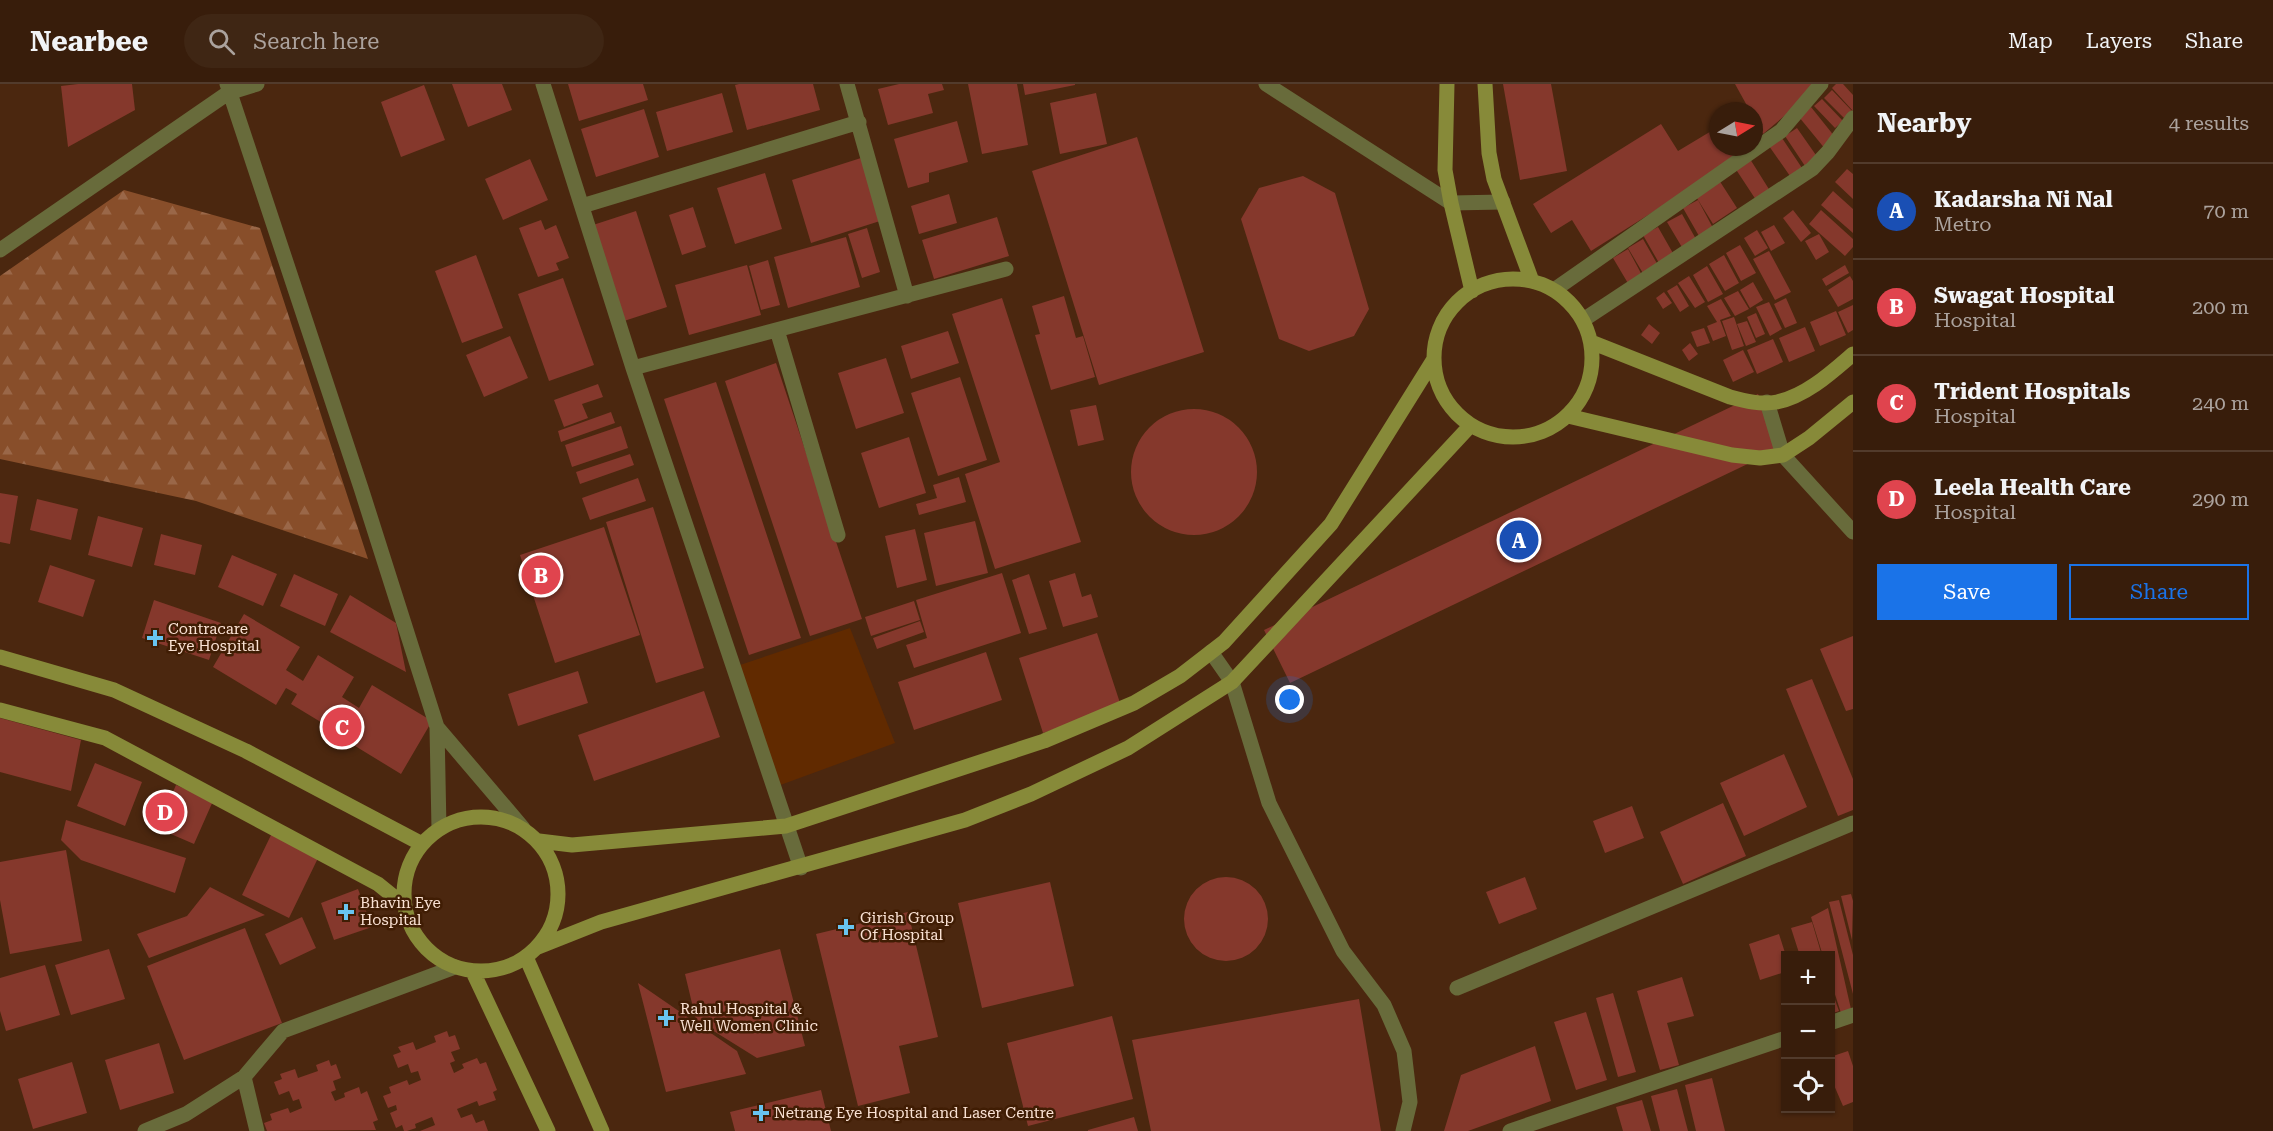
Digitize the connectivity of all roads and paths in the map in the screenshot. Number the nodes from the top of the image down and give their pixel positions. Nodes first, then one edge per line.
1 (257, 84) edge
2 (543, 84) edge
3 (847, 84) edge
4 (1266, 84) edge
5 (1448, 84) edge
6 (1485, 84) edge
7 (1821, 84) edge
8 (228, 88) edge
9 (1853, 118) edge
10 (859, 122) junction
11 (1503, 202) junction
12 (1451, 203) junction
13 (582, 206) junction
14 (0, 250) edge
15 (1006, 269) dead end
16 (1532, 281) junction
17 (1554, 290) junction
18 (1472, 291) junction
19 (907, 296) junction
20 (1583, 320) junction
21 (777, 330) junction
22 (1591, 342) junction
23 (1853, 354) edge
24 (1434, 359) junction
25 (633, 368) junction
26 (1767, 402) junction
27 (1853, 402) edge
28 (1568, 416) junction
29 (1470, 426) junction
30 (1783, 455) junction
31 (1853, 532) edge
32 (838, 535) dead end
33 (1212, 652) junction
34 (0, 657) edge
35 (1232, 682) junction
36 (0, 710) edge
37 (437, 727) junction
38 (1853, 823) edge
39 (786, 826) junction
40 (523, 828) junction
41 (439, 829) junction
42 (539, 842) junction
43 (422, 844) junction
44 (801, 868) junction
45 (404, 904) junction
46 (532, 952) junction
47 (455, 967) junction
48 (473, 972) junction
49 (1457, 988) dead end
50 (1853, 1016) edge
51 (1835, 1021) edge
52 (1781, 1039) edge
53 (244, 1077) junction
54 (145, 1131) edge
55 (257, 1131) edge
56 (548, 1131) edge
57 (602, 1131) edge
58 (1403, 1131) edge
59 (1510, 1131) edge

1 - 8 street
2 - 13 street
3 - 10 street
4 - 12 street
5 - 12 street
6 - 11 street
7 - 17 street
8 - 14 street
8 - 37 street
9 - 20 street
10 - 13 street
10 - 19 street
11 - 12 street
11 - 16 street
12 - 18 street
13 - 25 street
15 - 19 street
16 - 17 street
16 - 18 street
17 - 20 street
18 - 24 street
19 - 21 street
20 - 22 street
21 - 25 street
21 - 32 street
22 - 26 street
22 - 28 street
23 - 26 street
24 - 29 street
24 - 33 street
25 - 39 street
26 - 30 street
27 - 30 street
28 - 29 street
28 - 30 street
29 - 35 street
30 - 31 street
33 - 35 street
33 - 39 street
34 - 43 street
35 - 44 street
35 - 58 street
36 - 45 street
37 - 40 street
37 - 41 street
38 - 49 street
39 - 42 street
39 - 44 street
40 - 41 street
40 - 42 street
41 - 43 street
42 - 46 street
43 - 45 street
44 - 46 street
45 - 47 street
46 - 48 street
46 - 57 street
47 - 48 street
47 - 53 street
48 - 56 street
50 - 51 street
52 - 59 street
53 - 54 street
53 - 55 street

